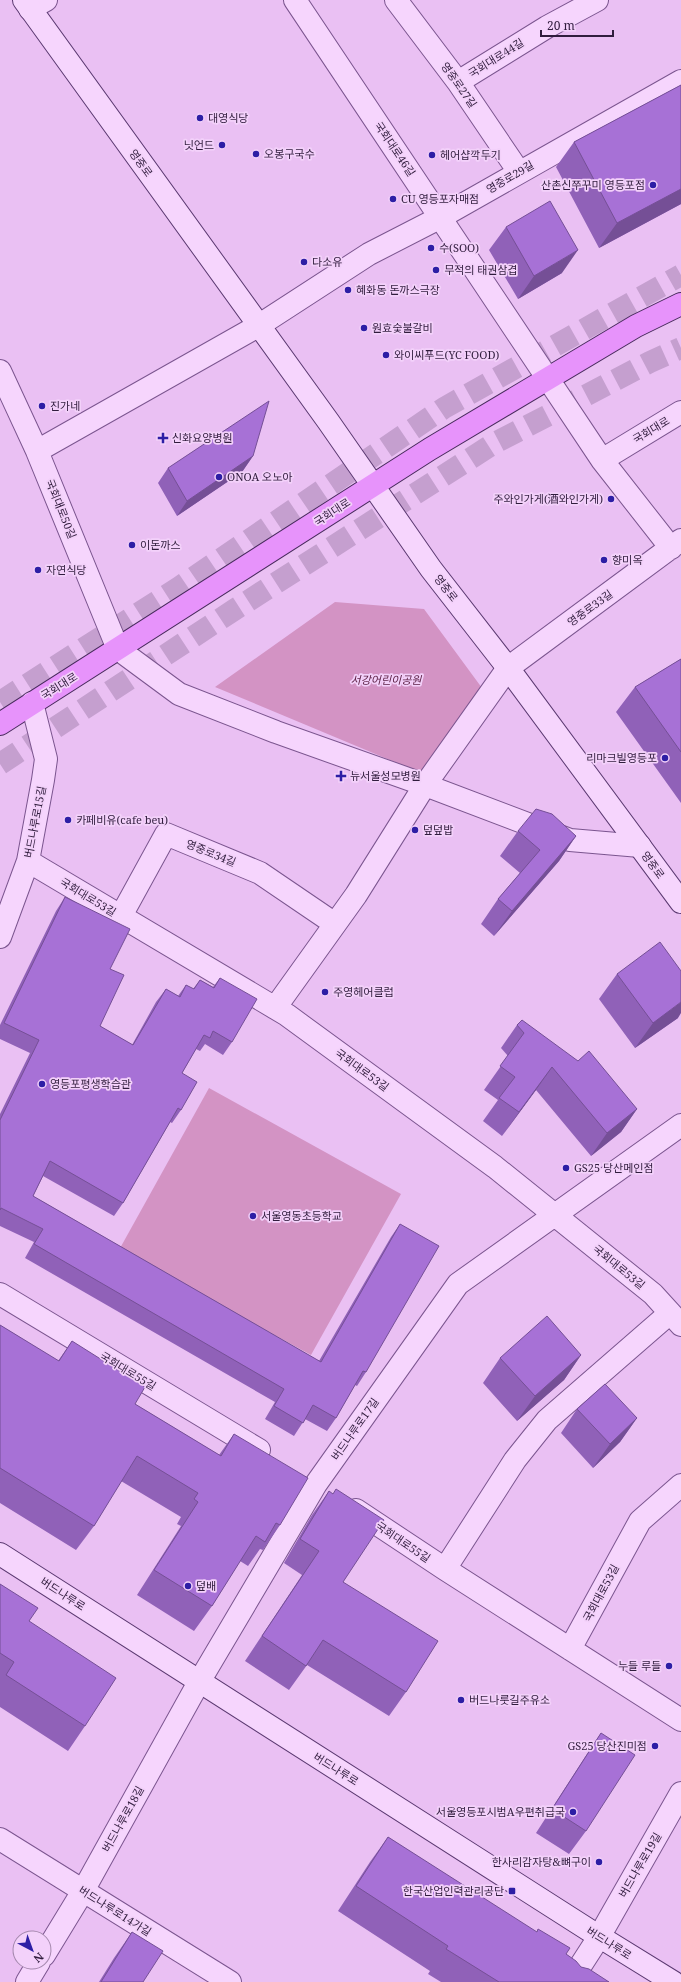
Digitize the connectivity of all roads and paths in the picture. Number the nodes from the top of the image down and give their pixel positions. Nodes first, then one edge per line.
1 (295, 0) edge
2 (396, 0) edge
3 (597, 0) edge
4 (34, 3) edge
5 (681, 81) edge
6 (458, 82) junction
7 (519, 172) junction
8 (441, 217) junction
9 (681, 304) edge
10 (258, 326) junction
11 (0, 371) edge
12 (549, 379) junction
13 (681, 412) edge
14 (37, 451) junction
15 (602, 460) junction
16 (373, 486) junction
17 (676, 544) edge
18 (118, 649) junction
19 (508, 668) junction
20 (32, 703) junction
21 (0, 724) edge
22 (425, 785) junction
23 (640, 846) junction
24 (28, 861) junction
25 (681, 902) edge
26 (120, 916) junction
27 (335, 924) junction
28 (0, 937) edge
29 (276, 1008) junction
30 (681, 1125) edge
31 (556, 1215) junction
32 (0, 1294) edge
33 (676, 1319) edge
34 (276, 1460) edge
35 (296, 1472) edge
36 (316, 1484) junction
37 (681, 1485) edge
38 (0, 1554) edge
39 (445, 1569) junction
40 (570, 1649) junction
41 (199, 1682) junction
42 (681, 1720) edge
43 (681, 1793) edge
44 (0, 1839) edge
45 (83, 1891) junction
46 (599, 1937) junction
47 (52, 1942) edge
48 (34, 1970) edge
49 (27, 1982) edge
50 (230, 1982) edge
51 (570, 1982) edge
52 (673, 1982) edge

1 - 8 street, 국회대로46길
2 - 6 street, 영중로27길
3 - 6 street, 국회대로44길
4 - 10 street, 영중로
5 - 7 street, 영중로29길
6 - 7 street, 영중로27길
7 - 8 street, 영중로29길
8 - 10 street, 영중로29길
8 - 12 street, 국회대로46길
9 - 12 main road, 국회대로
10 - 14 street
10 - 16 street, 영중로
11 - 14 street, 국회대로50길
12 - 15 street
12 - 16 main road, 국회대로
13 - 15 street, 국회대로
14 - 18 street, 국회대로50길
15 - 17 street, 영중로33길
16 - 18 main road, 국회대로
16 - 19 street, 영중로
17 - 19 street, 영중로33길
18 - 20 main road, 국회대로
18 - 22 street
19 - 22 street
19 - 23 street, 영중로
20 - 21 main road, 국회대로
20 - 24 street, 버드나루로15길
22 - 23 street, 영중로
22 - 27 street
23 - 25 street, 영중로
24 - 26 street, 국회대로53길
24 - 28 street, 버드나루로15길
26 - 27 street, 영중로34길
26 - 29 street, 국회대로53길
27 - 29 street
29 - 31 street, 국회대로53길
30 - 31 street, 버드나루로17길
31 - 33 street, 국회대로53길
31 - 36 street, 버드나루로17길
32 - 34 street, 국회대로55길
33 - 39 street, 국회대로53길
35 - 36 street, 국회대로55길
36 - 39 street, 국회대로55길
36 - 41 street, 버드나루로17길
37 - 40 street, 국회대로53길
38 - 41 street, 버드나루로
39 - 40 street, 국회대로55길
40 - 42 street, 국회대로55길
41 - 45 street, 버드나루로18길
41 - 46 street, 버드나루로
43 - 46 street, 버드나루로19길
44 - 45 street, 버드나루로14가길
45 - 47 street, 버드나루로18길
45 - 50 street, 버드나루로14가길
46 - 51 street, 버드나루로19길
46 - 52 street, 버드나루로
48 - 49 street

